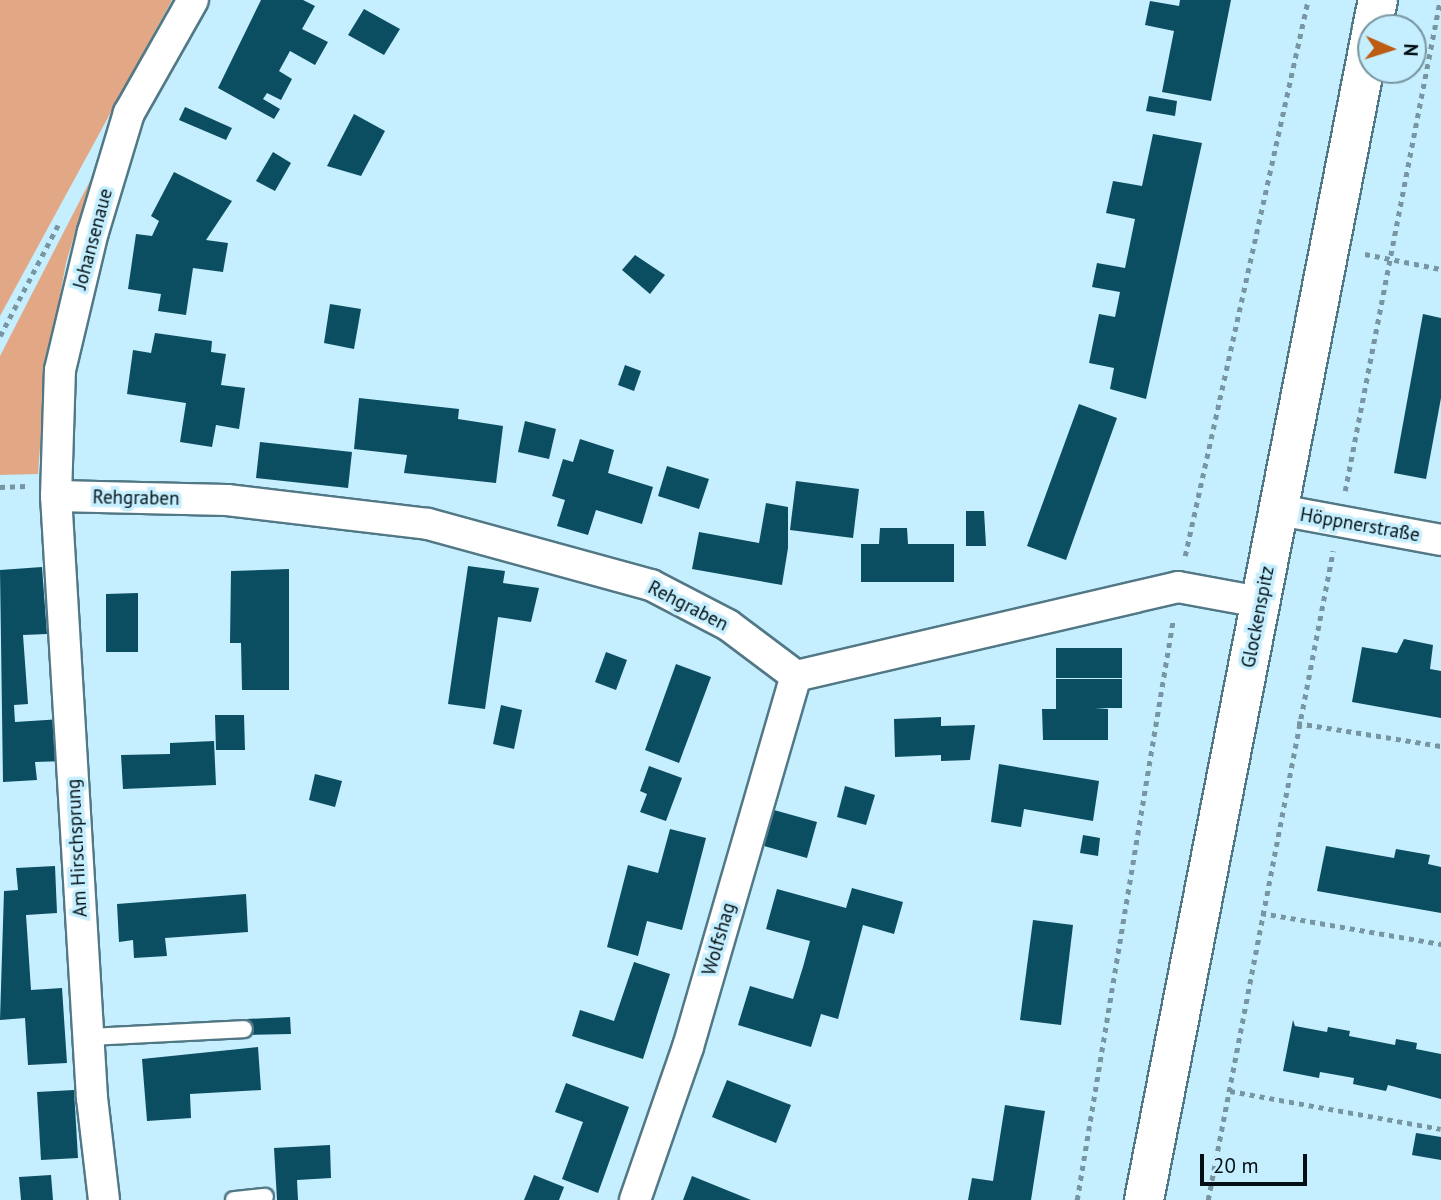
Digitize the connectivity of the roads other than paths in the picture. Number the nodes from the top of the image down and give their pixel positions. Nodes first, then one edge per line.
1 (193, 0) edge
2 (1361, 84) edge
3 (56, 496) junction
4 (1279, 510) junction
5 (1441, 540) edge
6 (1260, 602) junction
7 (796, 676) junction
8 (244, 1029) dead end
9 (88, 1037) junction
10 (265, 1197) dead end
11 (104, 1200) edge
12 (234, 1200) edge
13 (635, 1200) edge
14 (1144, 1200) edge

1 - 3 street, Johansenaue
2 - 4 main road, Glockenspitz
3 - 7 street, Rehgraben
3 - 9 street, Am Hirschsprung
4 - 5 street, Höppnerstraße
4 - 6 main road, Glockenspitz
6 - 7 street
6 - 14 main road, Glockenspitz
7 - 13 street, Wolfshag
8 - 9 lane
9 - 11 street, Am Hirschsprung
10 - 12 lane

